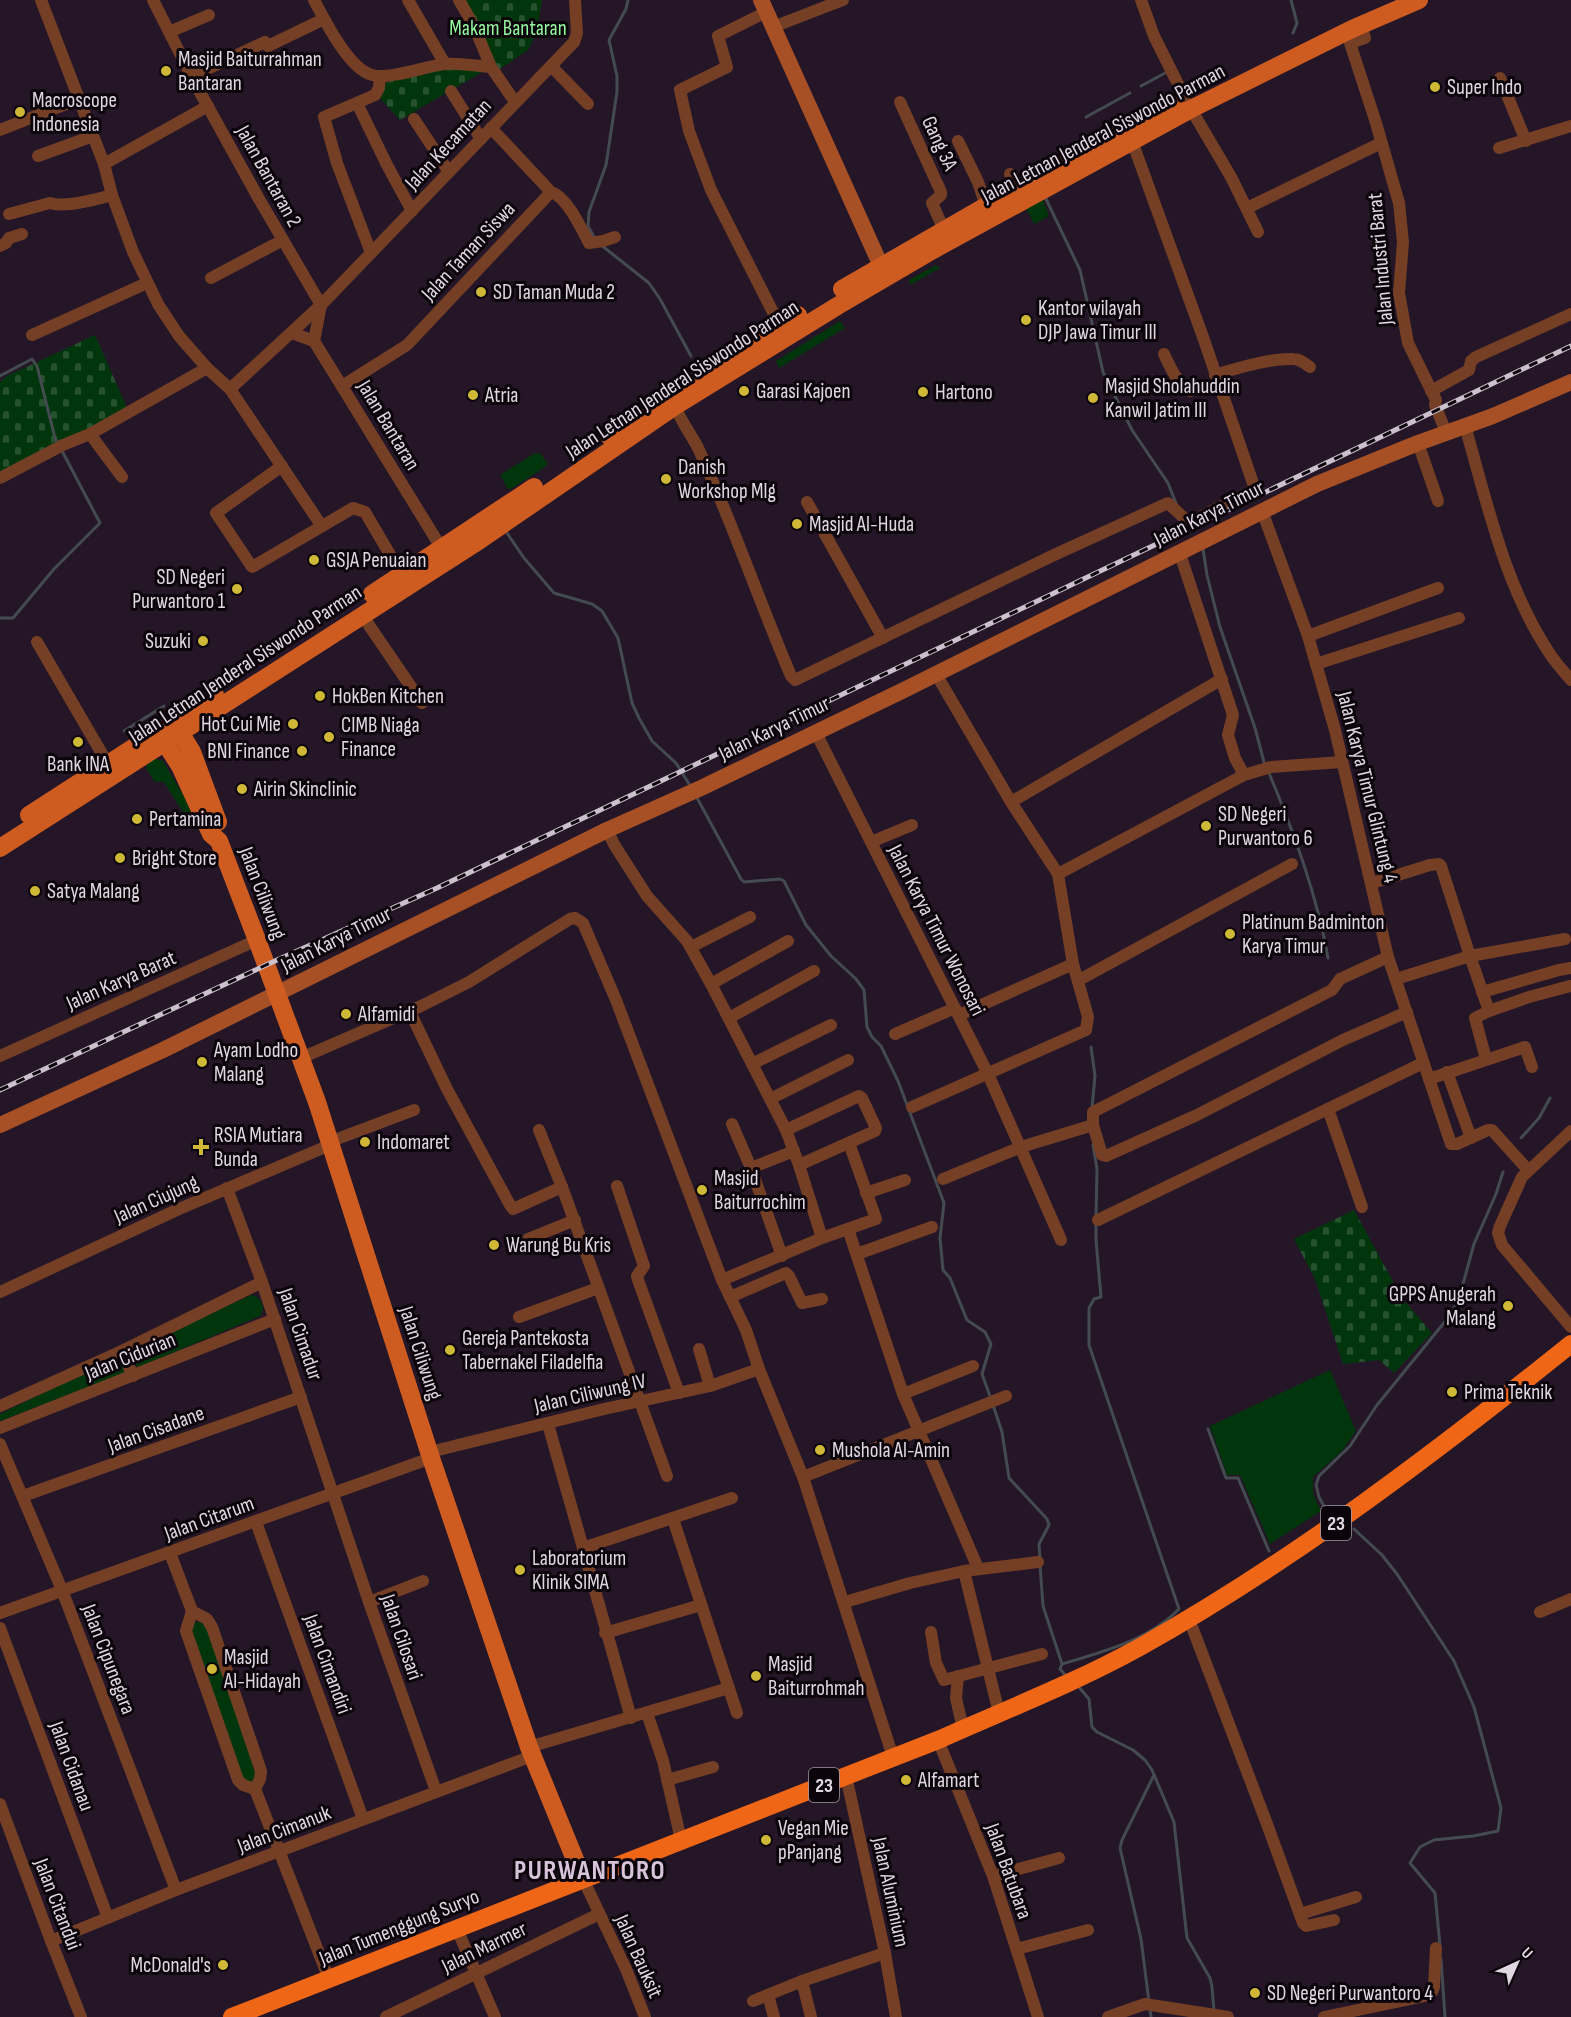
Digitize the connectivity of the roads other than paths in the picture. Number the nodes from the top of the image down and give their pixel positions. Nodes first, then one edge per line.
1 (41, 0) edge
2 (153, 0) edge
3 (314, 0) edge
4 (408, 0) edge
5 (459, 0) edge
6 (575, 0) edge
7 (843, 0) edge
8 (1141, 0) edge
9 (1390, 0) edge
10 (1419, 0) edge
11 (767, 13) edge
12 (209, 15) dead end
13 (324, 19) junction
14 (1360, 26) junction
15 (169, 32) junction
16 (445, 64) junction
17 (551, 66) junction
18 (490, 67) junction
19 (192, 76) junction
20 (380, 76) junction
21 (1500, 78) dead end
22 (451, 91) dead end
23 (79, 99) junction
24 (515, 102) junction
25 (900, 102) dead end
26 (357, 103) junction
27 (1188, 103) junction
28 (588, 104) dead end
29 (208, 106) junction
30 (414, 119) dead end
31 (1571, 126) edge
32 (491, 128) junction
33 (0, 130) edge
34 (93, 135) junction
35 (481, 139) junction
36 (958, 141) dead end
37 (1132, 141) junction
38 (1526, 141) junction
39 (1379, 144) dead end
40 (1499, 148) dead end
41 (38, 156) dead end
42 (104, 164) junction
43 (449, 172) junction
44 (550, 192) junction
45 (112, 195) junction
46 (986, 206) junction
47 (1247, 208) junction
48 (412, 211) junction
49 (9, 214) dead end
50 (944, 230) junction
51 (1258, 232) dead end
52 (22, 234) dead end
53 (283, 240) junction
54 (604, 240) dead end
55 (0, 246) edge
56 (371, 253) junction
57 (881, 266) junction
58 (211, 278) dead end
59 (147, 283) junction
60 (321, 304) junction
61 (1571, 314) edge
62 (780, 326) junction
63 (292, 333) junction
64 (32, 335) dead end
65 (314, 341) junction
66 (1164, 354) dead end
67 (1310, 367) dead end
68 (207, 368) junction
69 (1217, 379) junction
70 (1571, 382) edge
71 (342, 386) junction
72 (230, 389) junction
73 (1431, 391) junction
74 (675, 406) junction
75 (640, 422) junction
76 (1466, 426) junction
77 (1446, 432) junction
78 (90, 434) junction
79 (1418, 443) junction
80 (282, 466) junction
81 (572, 469) junction
82 (122, 477) dead end
83 (0, 478) edge
84 (1438, 501) dead end
85 (807, 502) dead end
86 (1262, 511) junction
87 (321, 525) junction
88 (442, 549) junction
89 (1180, 554) junction
90 (402, 575) junction
91 (1438, 588) dead end
92 (362, 615) junction
93 (1459, 618) dead end
94 (1308, 636) junction
95 (883, 638) junction
96 (37, 642) dead end
97 (1316, 664) junction
98 (936, 674) junction
99 (1222, 679) junction
100 (1571, 680) edge
101 (422, 703) dead end
102 (177, 728) junction
103 (816, 733) junction
104 (162, 738) junction
105 (1342, 762) junction
106 (108, 764) junction
107 (1244, 775) junction
108 (1011, 802) junction
109 (912, 825) dead end
110 (607, 830) junction
111 (0, 834) edge
112 (219, 841) junction
113 (871, 842) junction
114 (0, 848) edge
115 (1292, 864) dead end
116 (1058, 874) junction
117 (1372, 883) junction
118 (750, 917) dead end
119 (1565, 939) dead end
120 (257, 940) junction
121 (788, 941) dead end
122 (691, 947) junction
123 (1470, 956) junction
124 (1388, 957) junction
125 (1073, 964) junction
126 (1571, 968) edge
127 (814, 971) dead end
128 (1396, 979) junction
129 (1079, 980) junction
130 (711, 984) junction
131 (1570, 986) edge
132 (1482, 992) junction
133 (277, 994) junction
134 (957, 1011) junction
135 (1489, 1011) junction
136 (410, 1012) junction
137 (1407, 1012) junction
138 (729, 1018) junction
139 (831, 1025) dead end
140 (895, 1034) dead end
141 (0, 1056) edge
142 (301, 1058) junction
143 (1486, 1059) junction
144 (848, 1060) dead end
145 (1423, 1063) junction
146 (752, 1064) junction
147 (1532, 1067) dead end
148 (1447, 1072) junction
149 (988, 1074) junction
150 (1429, 1078) junction
151 (770, 1099) junction
152 (912, 1107) dead end
153 (1328, 1109) junction
154 (414, 1110) dead end
155 (732, 1124) dead end
156 (0, 1125) edge
157 (1093, 1125) junction
158 (539, 1130) dead end
159 (786, 1130) junction
160 (1571, 1131) edge
161 (1471, 1138) junction
162 (330, 1143) junction
163 (849, 1143) junction
164 (1021, 1147) junction
165 (794, 1152) junction
166 (799, 1165) junction
167 (751, 1168) junction
168 (1528, 1170) junction
169 (943, 1179) dead end
170 (905, 1180) dead end
171 (617, 1186) dead end
172 (562, 1187) junction
173 (227, 1188) junction
174 (866, 1193) junction
175 (1362, 1207) dead end
176 (575, 1220) junction
177 (1098, 1220) dead end
178 (932, 1227) dead end
179 (848, 1229) junction
180 (822, 1238) junction
181 (528, 1239) dead end
182 (1060, 1240) dead end
183 (856, 1254) junction
184 (782, 1256) junction
185 (722, 1280) junction
186 (262, 1282) junction
187 (598, 1288) junction
188 (0, 1292) edge
189 (730, 1297) junction
190 (822, 1299) dead end
191 (519, 1317) dead end
192 (274, 1319) junction
193 (1571, 1327) edge
194 (1571, 1344) edge
195 (699, 1349) dead end
196 (122, 1351) junction
197 (973, 1366) dead end
198 (759, 1369) junction
199 (134, 1376) junction
200 (710, 1386) junction
201 (679, 1393) junction
202 (903, 1394) junction
203 (301, 1397) junction
204 (996, 1399) dead end
205 (640, 1401) junction
206 (0, 1406) edge
207 (548, 1424) junction
208 (0, 1428) edge
209 (920, 1431) junction
210 (0, 1444) edge
211 (430, 1455) junction
212 (667, 1476) dead end
213 (803, 1477) junction
214 (334, 1495) junction
215 (23, 1496) junction
216 (732, 1498) dead end
217 (673, 1519) junction
218 (256, 1522) junction
219 (583, 1548) junction
220 (170, 1553) junction
221 (1038, 1562) dead end
222 (978, 1568) junction
223 (964, 1571) junction
224 (423, 1581) dead end
225 (63, 1590) junction
226 (1571, 1599) edge
227 (369, 1602) junction
228 (845, 1602) junction
229 (701, 1605) junction
230 (192, 1611) junction
231 (1540, 1612) dead end
232 (0, 1613) edge
233 (1189, 1619) junction
234 (0, 1628) edge
235 (931, 1632) dead end
236 (605, 1633) junction
237 (1042, 1654) dead end
238 (988, 1669) junction
239 (958, 1676) junction
240 (729, 1688) junction
241 (647, 1713) junction
242 (737, 1713) dead end
243 (999, 1713) junction
244 (631, 1718) junction
245 (963, 1729) junction
246 (938, 1740) junction
247 (531, 1752) junction
248 (893, 1757) junction
249 (713, 1767) dead end
250 (846, 1776) junction
251 (667, 1780) junction
252 (255, 1789) junction
253 (436, 1791) junction
254 (0, 1804) edge
255 (363, 1819) junction
256 (681, 1840) junction
257 (279, 1852) junction
258 (1059, 1858) dead end
259 (993, 1876) junction
260 (583, 1879) junction
261 (176, 1890) junction
262 (1356, 1897) dead end
263 (599, 1914) junction
264 (1300, 1914) junction
265 (108, 1918) junction
266 (1334, 1920) dead end
267 (457, 1929) junction
268 (1088, 1930) dead end
269 (51, 1941) junction
270 (1436, 1948) dead end
271 (1017, 1949) junction
272 (885, 1953) junction
273 (477, 1972) junction
274 (329, 1979) junction
275 (802, 1981) junction
276 (768, 1995) junction
277 (753, 2001) dead end
278 (1225, 2016) edge
279 (81, 2017) edge
280 (232, 2017) edge
281 (386, 2017) edge
282 (495, 2017) edge
283 (645, 2017) edge
284 (774, 2017) edge
285 (812, 2017) edge
286 (896, 2017) edge
287 (1038, 2017) edge
288 (1108, 2017) edge
289 (1324, 2017) edge

1 - 23 street
2 - 15 street, Jalan Bantaran 2
3 - 13 street
4 - 16 street
5 - 18 street
6 - 17 street, Jalan Kecamatan
7 - 11 street
8 - 27 street
9 - 27 main road, Jalan Letnan Jenderal Siswondo Parman
10 - 14 main road, Jalan Letnan Jenderal Siswondo Parman
11 - 57 street
11 - 62 street
12 - 15 street
13 - 19 street
13 - 20 street
14 - 27 main road, Jalan Letnan Jenderal Siswondo Parman
14 - 73 street, Jalan Industri Barat
15 - 19 street, Jalan Bantaran 2
16 - 18 street
16 - 20 street
17 - 24 street, Jalan Kecamatan
17 - 28 street
18 - 24 street
19 - 29 street, Jalan Bantaran 2
20 - 26 street
21 - 38 street
22 - 35 street
23 - 33 street
23 - 34 street
24 - 32 street, Jalan Kecamatan
25 - 50 street, Gang 3A
26 - 48 street
26 - 56 street
27 - 37 main road, Jalan Letnan Jenderal Siswondo Parman
27 - 46 main road, Jalan Letnan Jenderal Siswondo Parman
27 - 47 street
29 - 42 street
29 - 53 street, Jalan Bantaran 2
30 - 43 street
31 - 38 street
32 - 35 street, Jalan Kecamatan
32 - 44 street
34 - 41 street
34 - 42 street
35 - 43 street, Jalan Kecamatan
36 - 46 street, Gang 3A
37 - 69 street
37 - 74 main road, Jalan Letnan Jenderal Siswondo Parman
38 - 40 street
39 - 47 street
42 - 45 street
43 - 48 street, Jalan Kecamatan
44 - 54 street
44 - 71 street, Jalan Taman Siswa
45 - 49 street
45 - 59 street
46 - 50 main road, Jalan Letnan Jenderal Siswondo Parman
47 - 51 street
48 - 56 street, Jalan Kecamatan
50 - 57 main road, Jalan Letnan Jenderal Siswondo Parman
52 - 55 street
53 - 58 street
53 - 60 street, Jalan Bantaran 2
56 - 60 street, Jalan Kecamatan
57 - 62 main road, Jalan Letnan Jenderal Siswondo Parman
59 - 64 street
59 - 68 street
60 - 63 street, Jalan Kecamatan
60 - 65 street
61 - 73 street
62 - 75 main road, Jalan Letnan Jenderal Siswondo Parman
63 - 65 street
63 - 72 street, Jalan Kecamatan
65 - 71 street, Jalan Bantaran
66 - 69 street
67 - 69 street
68 - 72 street
68 - 78 street
69 - 95 street
70 - 76 street, Jalan Karya Timur
71 - 88 street, Jalan Bantaran
72 - 80 street
73 - 77 street, Jalan Industri Barat
74 - 75 main road, Jalan Letnan Jenderal Siswondo Parman
74 - 95 street
75 - 81 main road, Jalan Letnan Jenderal Siswondo Parman
76 - 77 street, Jalan Karya Timur
76 - 100 street
77 - 79 street, Jalan Karya Timur
78 - 82 street
78 - 83 street
79 - 84 street
79 - 86 street, Jalan Karya Timur
80 - 87 street
80 - 87 street
81 - 88 main road, Jalan Letnan Jenderal Siswondo Parman
81 - 92 main road, Jalan Letnan Jenderal Siswondo Parman
85 - 95 street
86 - 89 street, Jalan Karya Timur
86 - 94 street, Jalan Karya Timur Glintung 4
87 - 90 street
88 - 90 main road, Jalan Letnan Jenderal Siswondo Parman
89 - 98 street, Jalan Karya Timur
89 - 99 street
90 - 102 main road, Jalan Letnan Jenderal Siswondo Parman
91 - 94 street
92 - 101 street
92 - 102 main road, Jalan Letnan Jenderal Siswondo Parman
93 - 97 street
94 - 97 street, Jalan Karya Timur Glintung 4
96 - 106 street
97 - 105 street, Jalan Karya Timur Glintung 4
98 - 103 street, Jalan Karya Timur
98 - 108 street
99 - 107 street
99 - 108 street
102 - 104 main road, Jalan Letnan Jenderal Siswondo Parman
102 - 112 main road, Jalan Ciliwung
103 - 110 street, Jalan Karya Timur
103 - 113 street, Jalan Karya Timur Wonosari
104 - 106 main road, Jalan Letnan Jenderal Siswondo Parman
104 - 112 main road, Jalan Ciliwung
104 - 114 main road, Jalan Letnan Jenderal Siswondo Parman
105 - 107 street
105 - 117 street, Jalan Karya Timur Glintung 4
106 - 111 main road, Jalan Letnan Jenderal Siswondo Parman
107 - 116 street
108 - 116 street
109 - 113 street
110 - 122 street
110 - 133 street, Jalan Karya Timur
112 - 120 main road, Jalan Ciliwung
113 - 134 street, Jalan Karya Timur Wonosari
115 - 129 street
116 - 125 street
117 - 123 street
117 - 124 street, Jalan Karya Timur Glintung 4
118 - 122 street
119 - 123 street
120 - 133 main road, Jalan Ciliwung
120 - 141 street, Jalan Karya Barat
121 - 130 street
122 - 130 street
123 - 128 street
123 - 132 street
124 - 128 street, Jalan Karya Timur Glintung 4
124 - 157 street
125 - 129 street
125 - 134 street
126 - 132 street
127 - 138 street
128 - 137 street, Jalan Karya Timur Glintung 4
129 - 149 street
130 - 138 street
131 - 135 street
132 - 135 street
133 - 142 main road, Jalan Ciliwung
133 - 156 street, Jalan Karya Timur
134 - 140 street
134 - 149 street, Jalan Karya Timur Wonosari
135 - 143 street
136 - 142 street
136 - 172 street
136 - 185 street
137 - 145 street, Jalan Karya Timur Glintung 4
137 - 157 street
138 - 146 street
139 - 146 street
142 - 162 main road, Jalan Ciliwung
143 - 147 street
143 - 148 street
144 - 151 street
145 - 150 street, Jalan Karya Timur Glintung 4
145 - 153 street
146 - 151 street
148 - 150 street
148 - 161 street
149 - 152 street
149 - 164 street, Jalan Karya Timur Wonosari
150 - 161 street, Jalan Karya Timur Glintung 4
151 - 159 street
153 - 175 street
153 - 177 street
154 - 162 street, Jalan Ciujung
155 - 167 street
157 - 164 street
158 - 172 street
159 - 163 street
159 - 165 street
160 - 168 street
161 - 168 street
162 - 173 street, Jalan Ciujung
162 - 211 main road, Jalan Ciliwung
163 - 166 street
163 - 174 street
164 - 169 street
164 - 182 street, Jalan Karya Timur Wonosari
165 - 166 street
165 - 167 street
166 - 180 street
167 - 184 street
168 - 193 street
170 - 174 street
171 - 201 street
172 - 176 street
173 - 186 street, Jalan Cimadur
173 - 188 street, Jalan Ciujung
174 - 179 street
176 - 181 street
176 - 187 street
178 - 183 street
179 - 180 street
179 - 183 street
180 - 184 street
183 - 202 street
184 - 185 street
185 - 189 street
186 - 192 street, Jalan Cimadur
186 - 196 street, Jalan Cidurian
187 - 191 street
187 - 205 street
189 - 190 street
189 - 198 street
192 - 199 street, Jalan Cidurian
192 - 203 street, Jalan Cimadur
194 - 233 highway, 23
195 - 200 street
196 - 199 street
196 - 206 street, Jalan Cidurian
197 - 202 street
198 - 200 street, Jalan Ciliwung IV
198 - 213 street
199 - 208 street, Jalan Cidurian
200 - 201 street, Jalan Ciliwung IV
201 - 205 street, Jalan Ciliwung IV
202 - 209 street
203 - 214 street, Jalan Cimadur
203 - 215 street, Jalan Cisadane
204 - 209 street
205 - 207 street, Jalan Ciliwung IV
205 - 212 street
207 - 211 street, Jalan Ciliwung IV
207 - 219 street
209 - 213 street
209 - 222 street
210 - 215 street, Jalan Cipunegara
211 - 214 street, Jalan Citarum
211 - 247 main road, Jalan Ciliwung
213 - 228 street
214 - 218 street, Jalan Citarum
214 - 227 street, Jalan Cilosari
215 - 225 street, Jalan Cipunegara
216 - 217 street
217 - 219 street
217 - 229 street
218 - 220 street, Jalan Citarum
218 - 255 street, Jalan Cimandiri
219 - 236 street
220 - 225 street, Jalan Citarum
220 - 230 street
221 - 222 street
222 - 223 street
223 - 228 street
223 - 238 street
224 - 227 street
225 - 232 street, Jalan Citarum
225 - 261 street, Jalan Cipunegara
226 - 231 street
227 - 253 street, Jalan Cilosari
228 - 248 street
229 - 236 street
229 - 240 street
230 - 252 street
230 - 252 street
233 - 243 highway, 23
233 - 264 street
234 - 265 street, Jalan Cidanau
235 - 239 street
236 - 244 street
237 - 238 street
238 - 239 street
238 - 243 street
239 - 245 street
240 - 241 street, Jalan Cimanuk
240 - 242 street
241 - 244 street, Jalan Cimanuk
241 - 251 street
243 - 245 highway, 23
244 - 247 street, Jalan Cimanuk
245 - 246 highway, 23
246 - 248 highway, 23
246 - 259 street, Jalan Batubara
247 - 253 street, Jalan Cimanuk
247 - 260 main road, Jalan Ciliwung
248 - 250 highway, 23
249 - 251 street
250 - 256 highway, 23
250 - 272 street, Jalan Aluminium
251 - 256 street
252 - 257 street
253 - 255 street, Jalan Cimanuk
254 - 269 street, Jalan Citandui
255 - 257 street, Jalan Cimanuk
256 - 260 highway, 23
257 - 261 street, Jalan Cimanuk
257 - 274 street
258 - 259 street
259 - 271 street, Jalan Batubara
260 - 263 street, Jalan Bauksit
260 - 267 highway, Jalan Tumenggung Suryo / 23
261 - 265 street, Jalan Cimanuk
262 - 264 street
263 - 273 street, Jalan Marmer
263 - 283 street, Jalan Bauksit
264 - 266 street
265 - 269 street, Jalan Cimanuk
267 - 273 street
267 - 274 highway, Jalan Tumenggung Suryo / 23
268 - 271 street
269 - 279 street, Jalan Citandui
270 - 289 street
271 - 287 street, Jalan Batubara
272 - 275 street
272 - 286 street, Jalan Aluminium
273 - 281 street, Jalan Marmer
273 - 282 street
274 - 280 highway, Jalan Tumenggung Suryo / 23
275 - 276 street
275 - 285 street
276 - 277 street
276 - 284 street
278 - 288 street

